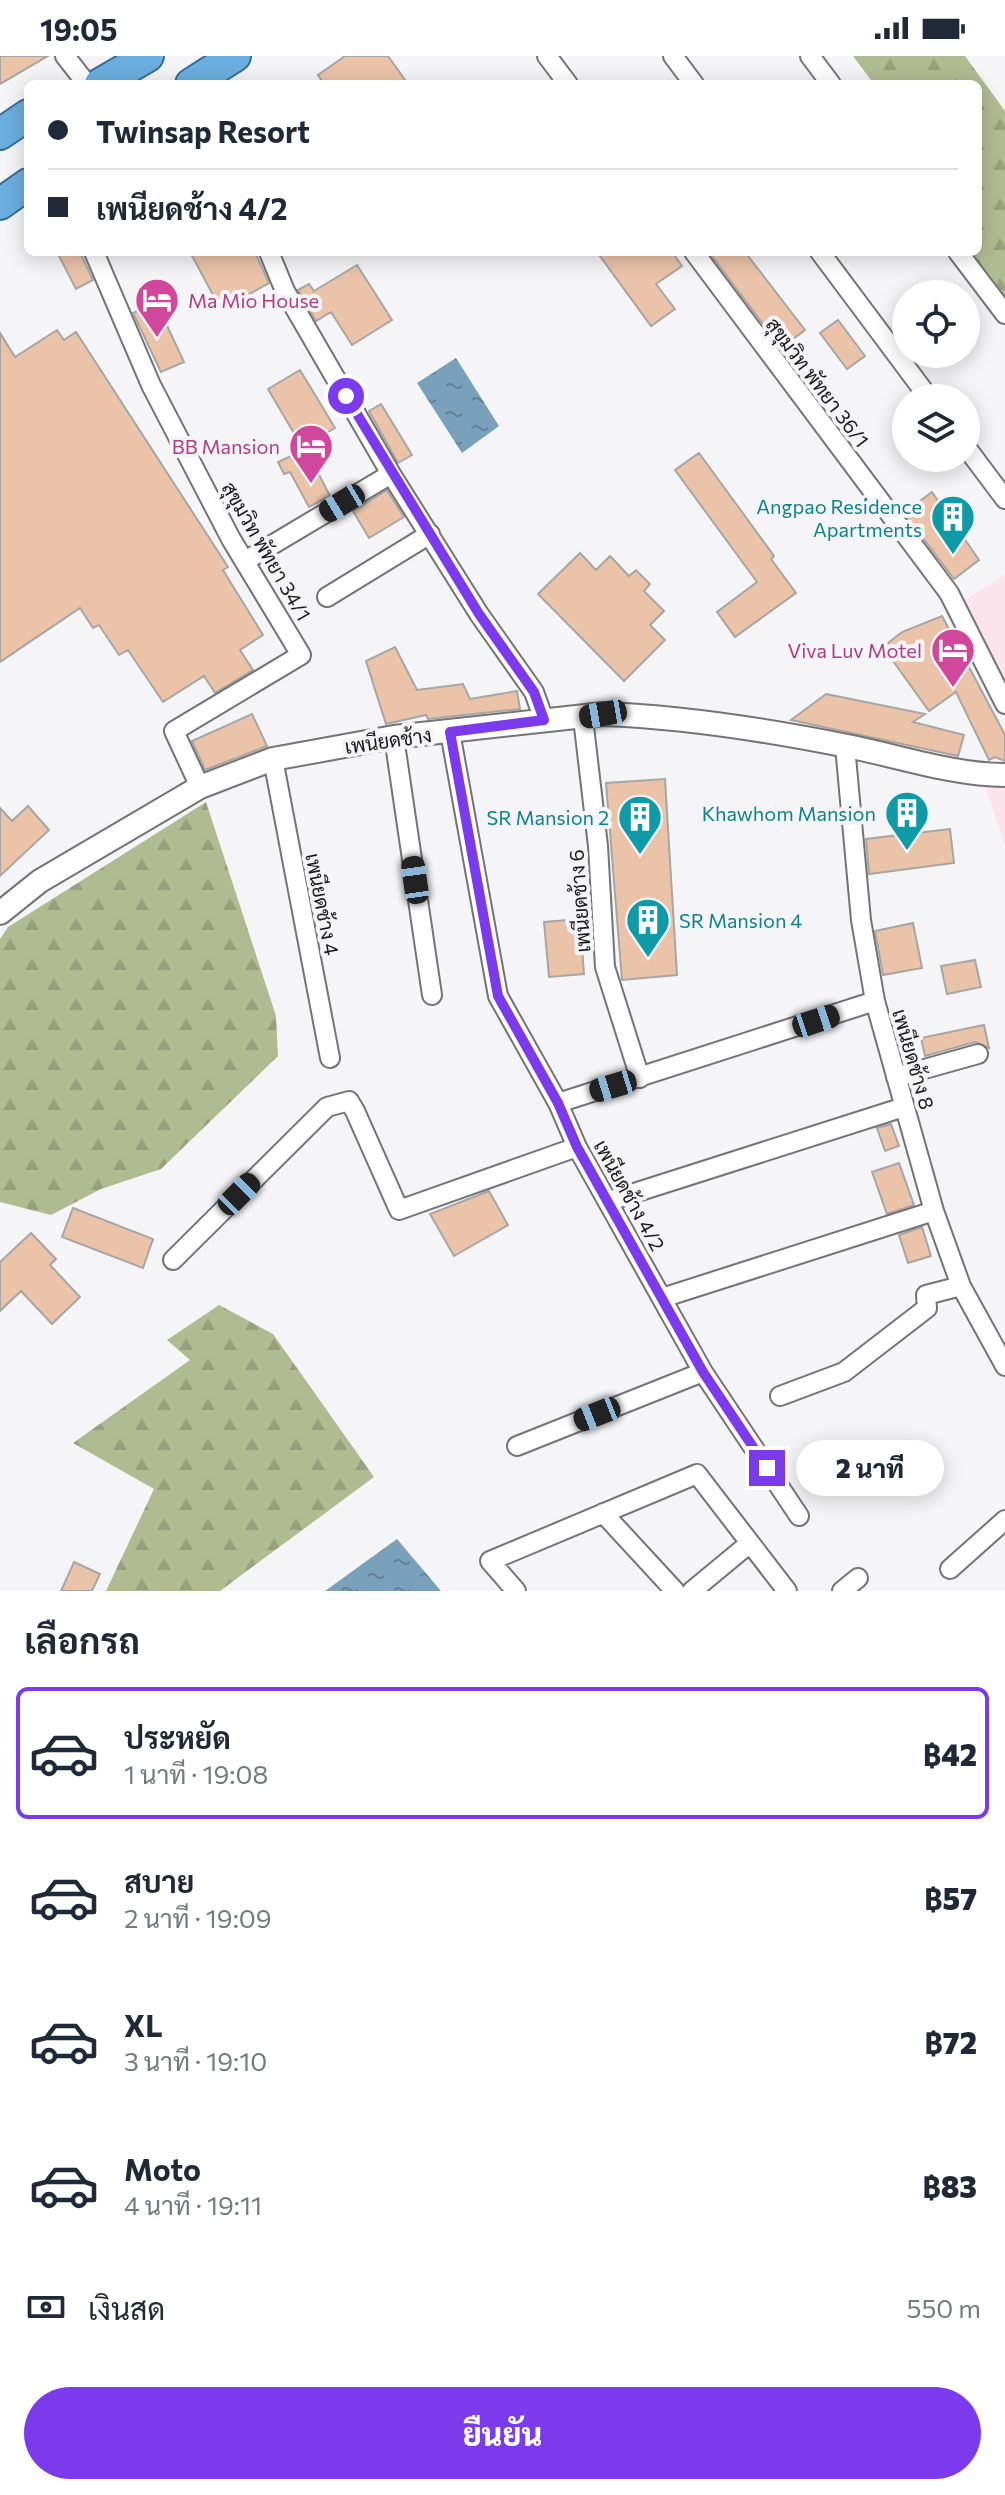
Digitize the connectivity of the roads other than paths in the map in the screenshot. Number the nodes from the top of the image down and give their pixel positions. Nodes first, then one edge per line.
1 (118, 56) edge
2 (148, 56) edge
3 (205, 56) edge
4 (235, 56) edge
5 (547, 56) edge
6 (673, 56) edge
7 (810, 56) edge
8 (81, 76) edge
9 (172, 80) edge
10 (197, 80) edge
11 (565, 80) edge
12 (691, 80) edge
13 (828, 80) edge
14 (24, 118) edge
15 (24, 126) edge
16 (0, 134) edge
17 (0, 140) edge
18 (24, 189) edge
19 (0, 205) edge
20 (96, 256) edge
21 (271, 256) edge
22 (697, 256) edge
23 (823, 256) edge
24 (961, 256) edge
25 (1005, 314) edge
26 (919, 384) edge
27 (980, 466) edge
28 (391, 474) junction
29 (1005, 499) edge
30 (430, 534) junction
31 (245, 561) junction
32 (327, 597) dead end
33 (1005, 704) edge
34 (583, 718) junction
35 (544, 720) junction
36 (450, 732) junction
37 (394, 737) junction
38 (845, 746) junction
39 (273, 759) junction
40 (1005, 775) edge
41 (200, 787) junction
42 (0, 913) edge
43 (432, 995) dead end
44 (875, 1001) junction
45 (978, 1054) dead end
46 (330, 1058) dead end
47 (896, 1077) junction
48 (640, 1078) junction
49 (558, 1103) junction
50 (904, 1107) junction
51 (577, 1147) junction
52 (609, 1201) junction
53 (934, 1211) junction
54 (173, 1260) dead end
55 (961, 1286) junction
56 (662, 1298) junction
57 (1005, 1366) edge
58 (703, 1372) junction
59 (780, 1396) dead end
60 (517, 1446) dead end
61 (603, 1513) junction
62 (799, 1516) dead end
63 (1005, 1520) edge
64 (750, 1543) junction
65 (950, 1569) dead end
66 (858, 1578) dead end
67 (516, 1591) edge
68 (675, 1591) edge
69 (692, 1591) edge
70 (787, 1591) edge
71 (842, 1591) edge

1 - 8 highway
2 - 8 highway
3 - 9 highway
4 - 10 highway
5 - 11 street
6 - 12 street
7 - 13 street
14 - 16 highway
15 - 17 highway
18 - 19 highway
20 - 31 street, สุขุมวิท พัทยา 34/1
21 - 28 street
22 - 33 street, สุขุมวิท พัทยา 36/1
23 - 26 street
24 - 25 street
27 - 29 street
28 - 30 street
28 - 31 street
30 - 32 street
30 - 35 street
31 - 41 street, สุขุมวิท พัทยา 34/1
34 - 35 street, เพนียดช้าง
34 - 38 street, เพนียดช้าง
34 - 48 street, เพนียดช้าง 6
35 - 36 street, เพนียดช้าง
36 - 37 street, เพนียดช้าง
36 - 49 street, เพนียดช้าง 4/2
37 - 39 street, เพนียดช้าง
37 - 43 street
38 - 40 street, เพนียดช้าง
38 - 44 street, เพนียดช้าง 8
39 - 41 street, เพนียดช้าง
39 - 46 street, เพนียดช้าง 4
41 - 42 street, เพนียดช้าง
44 - 47 street, เพนียดช้าง 8
44 - 48 street
45 - 47 street
47 - 50 street, เพนียดช้าง 8
48 - 49 street
49 - 51 street, เพนียดช้าง 4/2
50 - 52 street
50 - 53 street, เพนียดช้าง 8
51 - 52 street, เพนียดช้าง 4/2
51 - 54 street
52 - 56 street, เพนียดช้าง 4/2
53 - 55 street, เพนียดช้าง 8
53 - 56 street
55 - 57 street, เพนียดช้าง 8
55 - 59 street
56 - 58 street, เพนียดช้าง 4/2
58 - 60 street
58 - 62 street, เพนียดช้าง 4/2
61 - 64 street
61 - 67 street
61 - 68 street
63 - 65 street
64 - 69 street
64 - 70 street
66 - 71 street

